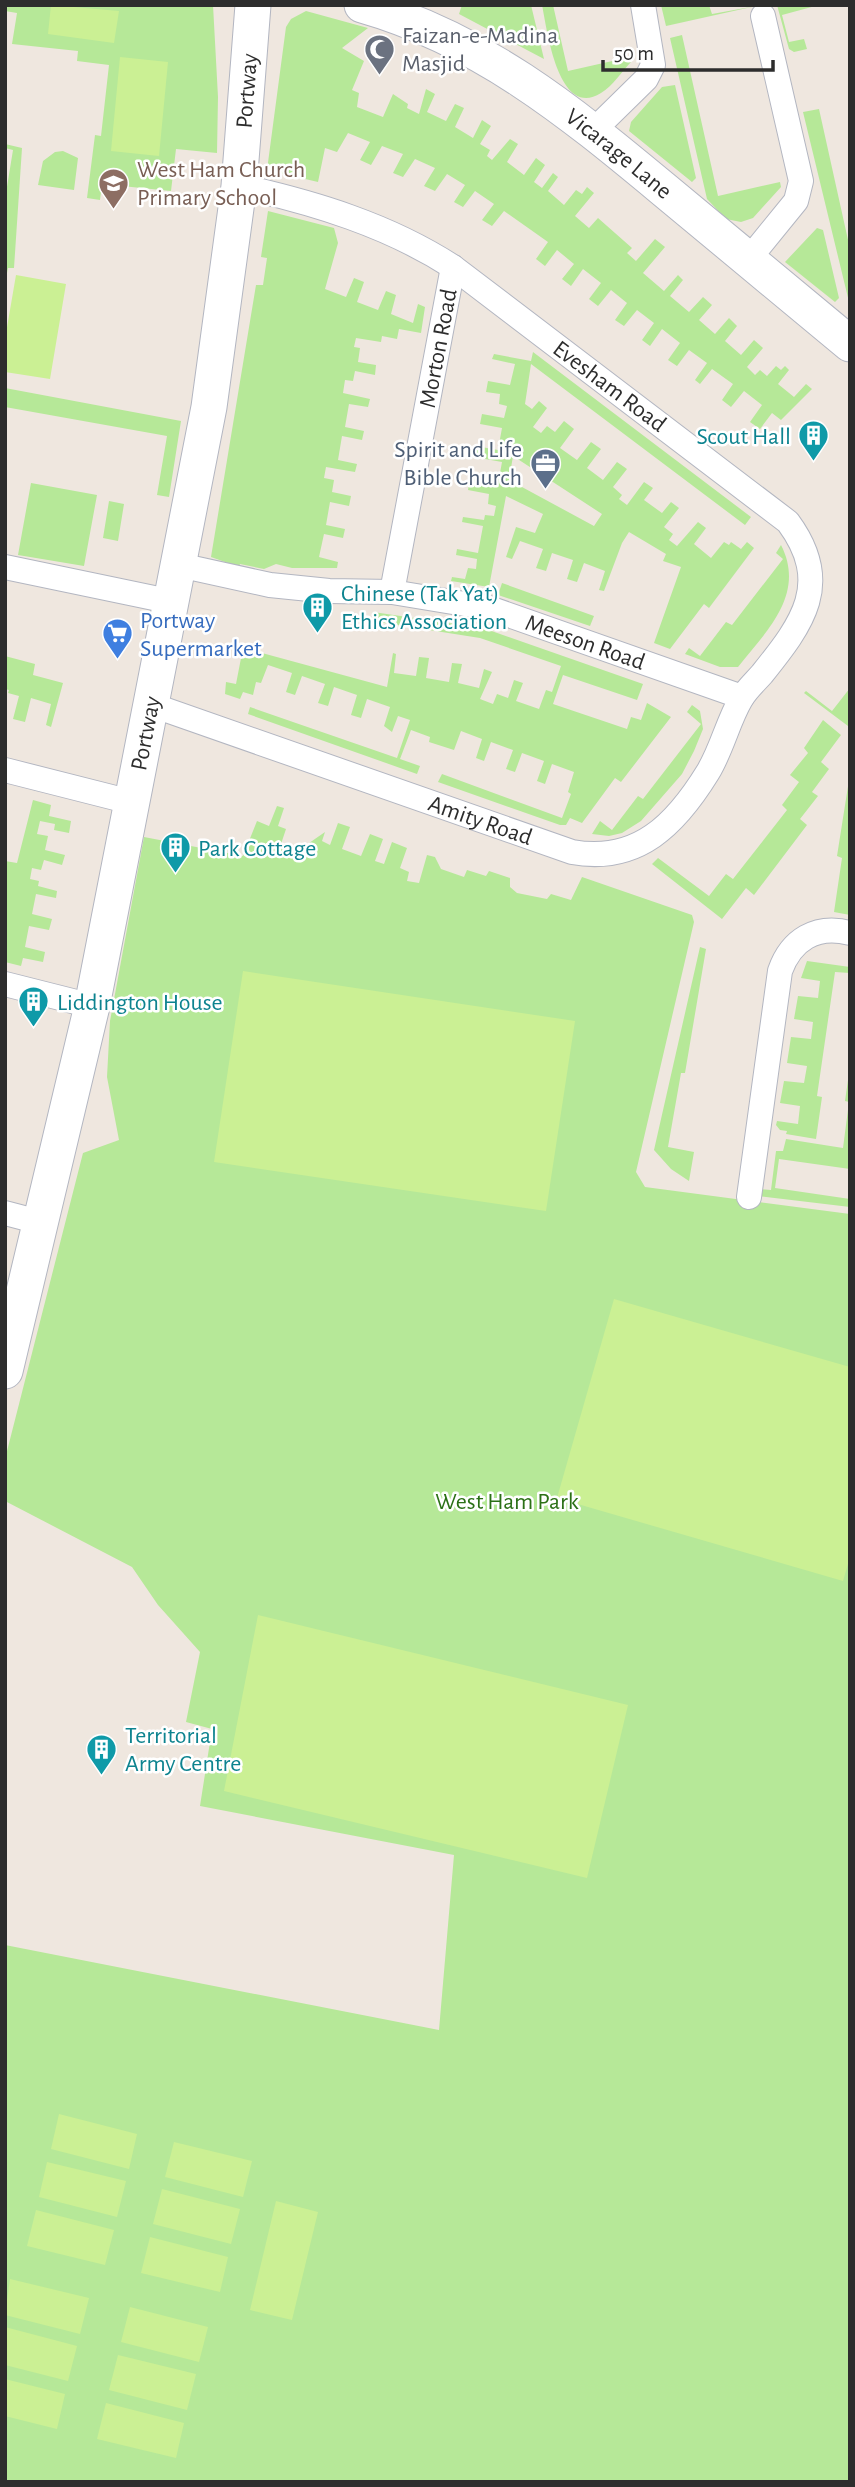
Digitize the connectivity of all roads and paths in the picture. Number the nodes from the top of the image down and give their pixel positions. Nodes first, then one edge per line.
1 (253, 5) edge
2 (362, 5) edge
3 (643, 5) edge
4 (763, 16) dead end
5 (593, 131) junction
6 (239, 186) junction
7 (748, 260) junction
8 (453, 267) junction
9 (850, 344) edge
10 (179, 565) junction
11 (5, 567) edge
12 (392, 592) junction
13 (173, 602) junction
14 (742, 697) junction
15 (152, 705) junction
16 (5, 770) edge
17 (131, 802) junction
18 (850, 933) edge
19 (5, 984) edge
20 (92, 1006) junction
21 (748, 1197) dead end
22 (5, 1213) edge
23 (43, 1223) junction
24 (5, 1371) edge

1 - 6 main road, Portway
2 - 5 main road, Vicarage Lane
3 - 5 street
4 - 7 street
5 - 7 main road, Vicarage Lane
6 - 8 street, Evesham Road
6 - 10 main road, Portway
7 - 9 main road, Vicarage Lane
8 - 12 street, Morton Road
8 - 14 street, Evesham Road
10 - 12 street, Meeson Road
10 - 13 main road, Portway
11 - 13 street
12 - 14 street, Meeson Road
13 - 15 main road, Portway
14 - 15 street, Amity Road
15 - 17 main road, Portway
16 - 17 street
17 - 20 main road, Portway
18 - 21 street
19 - 20 street
20 - 23 main road, Portway
22 - 23 street
23 - 24 main road, Portway

